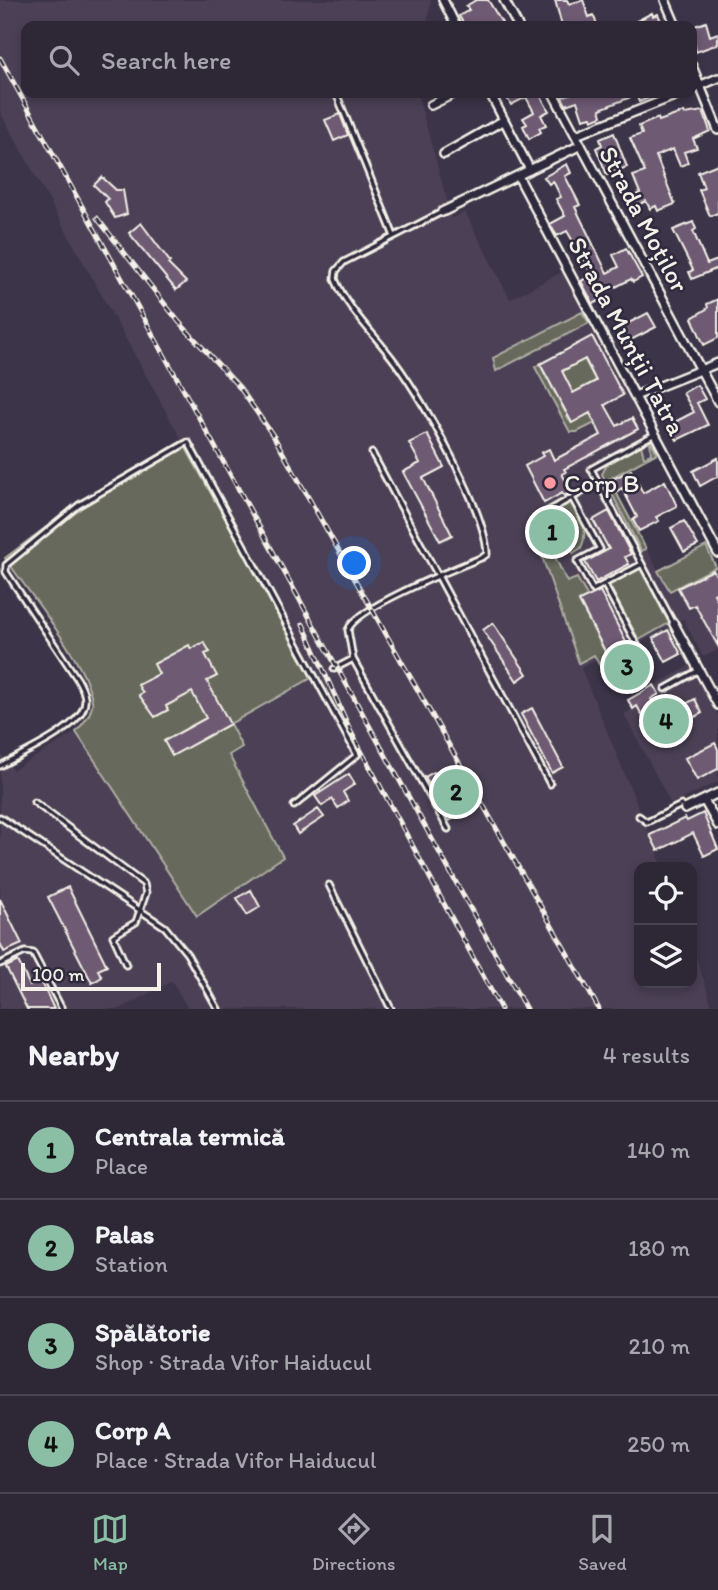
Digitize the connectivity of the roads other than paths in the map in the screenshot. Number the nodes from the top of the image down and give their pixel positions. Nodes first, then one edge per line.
1 (443, 0) edge
2 (504, 0) edge
3 (665, 0) edge
4 (454, 21) edge
5 (515, 21) edge
6 (674, 21) edge
7 (718, 78) edge
8 (697, 87) edge
9 (697, 89) edge
10 (338, 98) edge
11 (445, 98) edge
12 (493, 98) edge
13 (556, 98) edge
14 (669, 98) edge
15 (431, 105) dead end
16 (504, 120) junction
17 (718, 130) edge
18 (576, 135) junction
19 (581, 145) junction
20 (444, 155) dead end
21 (530, 170) junction
22 (518, 176) junction
23 (442, 212) joint
24 (394, 236) junction
25 (718, 363) edge
26 (701, 370) junction
27 (635, 397) junction
28 (718, 402) edge
29 (655, 434) junction
30 (372, 453) dead end
31 (598, 483) junction
32 (572, 498) junction
33 (543, 513) dead end
34 (718, 553) edge
35 (642, 564) junction
36 (438, 576) junction
37 (604, 584) junction
38 (674, 624) joint
39 (353, 659) junction
40 (639, 663) dead end
41 (334, 669) dead end
42 (699, 670) junction
43 (665, 689) dead end
44 (718, 705) edge
45 (0, 766) edge
46 (550, 784) dead end
47 (718, 793) edge
48 (704, 800) junction
49 (34, 802) dead end
50 (294, 806) dead end
51 (685, 809) joint
52 (0, 817) edge
53 (639, 817) dead end
54 (718, 825) edge
55 (448, 829) dead end
56 (329, 885) dead end
57 (142, 912) junction
58 (0, 964) edge
59 (126, 965) dead end
60 (62, 1009) edge
61 (218, 1009) edge
62 (391, 1009) edge

1 - 4 street
2 - 5 street
3 - 6 street
7 - 8 street
9 - 17 street
10 - 24 lane
11 - 15 street
12 - 16 street
13 - 18 street, Strada Moților
14 - 18 street
16 - 20 street
16 - 21 street
18 - 19 street, Strada Moților
19 - 21 street
19 - 26 street, Strada Moților
21 - 22 street
22 - 23 street
22 - 27 street, Strada Munții Tatra
23 - 24 lane
24 - 36 lane
25 - 26 street
26 - 27 street
26 - 28 street, Strada Moților
27 - 29 street, Strada Munții Tatra
29 - 31 lane
29 - 34 street, Strada Munții Tatra
30 - 36 lane
31 - 32 lane
31 - 35 lane
32 - 33 lane
32 - 37 lane
35 - 37 lane
35 - 38 lane
36 - 39 lane
36 - 46 lane
37 - 40 lane
38 - 42 street
39 - 41 lane
39 - 55 lane
42 - 43 lane
42 - 44 street
45 - 50 lane
47 - 48 street
48 - 51 street
48 - 54 street
49 - 57 lane
51 - 53 lane
52 - 57 lane
56 - 62 lane
57 - 59 lane
57 - 61 lane
58 - 60 lane

